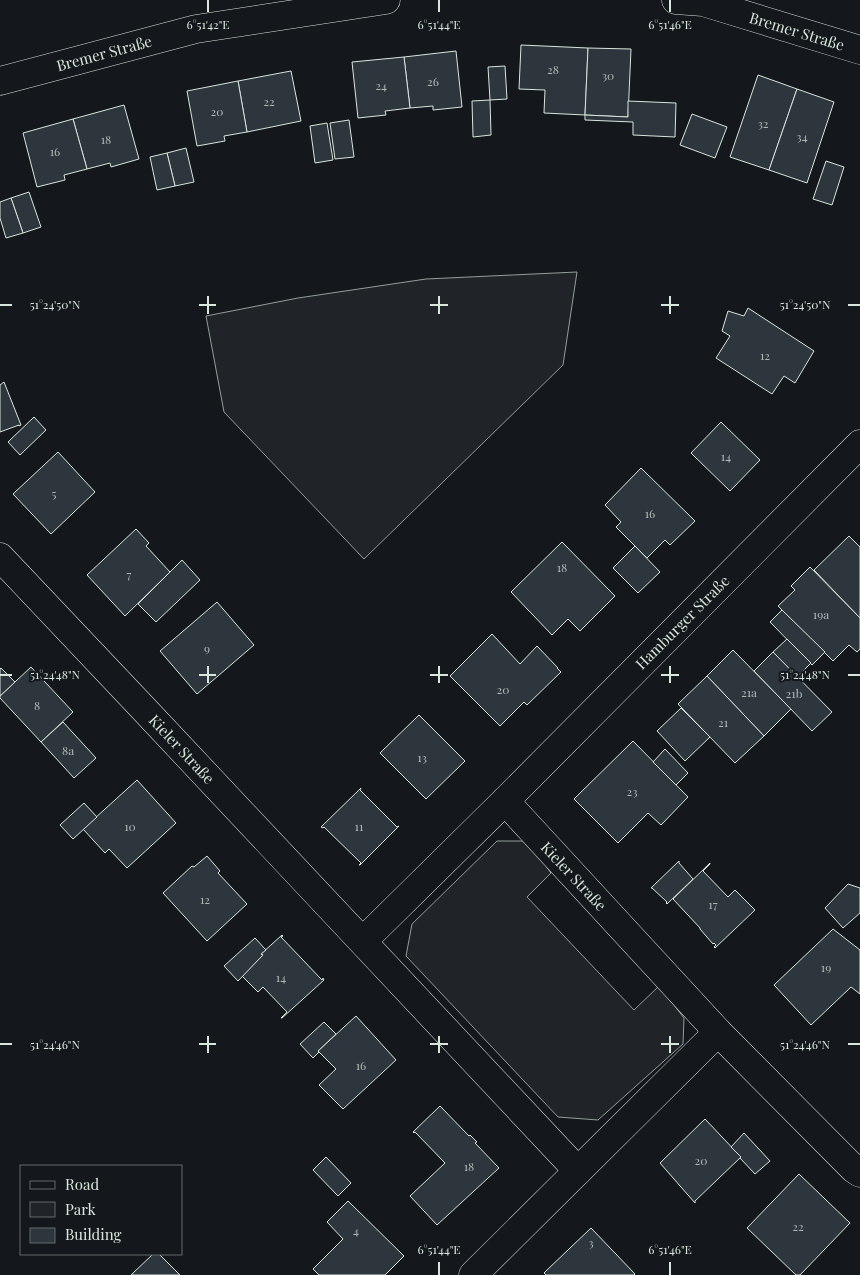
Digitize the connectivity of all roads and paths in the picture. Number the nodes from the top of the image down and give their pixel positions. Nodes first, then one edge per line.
1 (386, 0) edge
2 (676, 0) edge
3 (860, 50) edge
4 (0, 81) edge
5 (860, 444) edge
6 (1, 561) edge
7 (505, 801) junction
8 (363, 941) junction
9 (718, 1032) junction
10 (578, 1171) junction
11 (860, 1173) edge
12 (474, 1275) edge

1 - 4 street, Bremer Straße
2 - 3 street, Bremer Straße
5 - 7 street, Hamburger Straße
6 - 8 street, Kieler Straße
7 - 8 street
7 - 9 street, Kieler Straße
8 - 10 street, Kieler Straße
9 - 10 street
9 - 11 street, Kieler Straße
10 - 12 street

